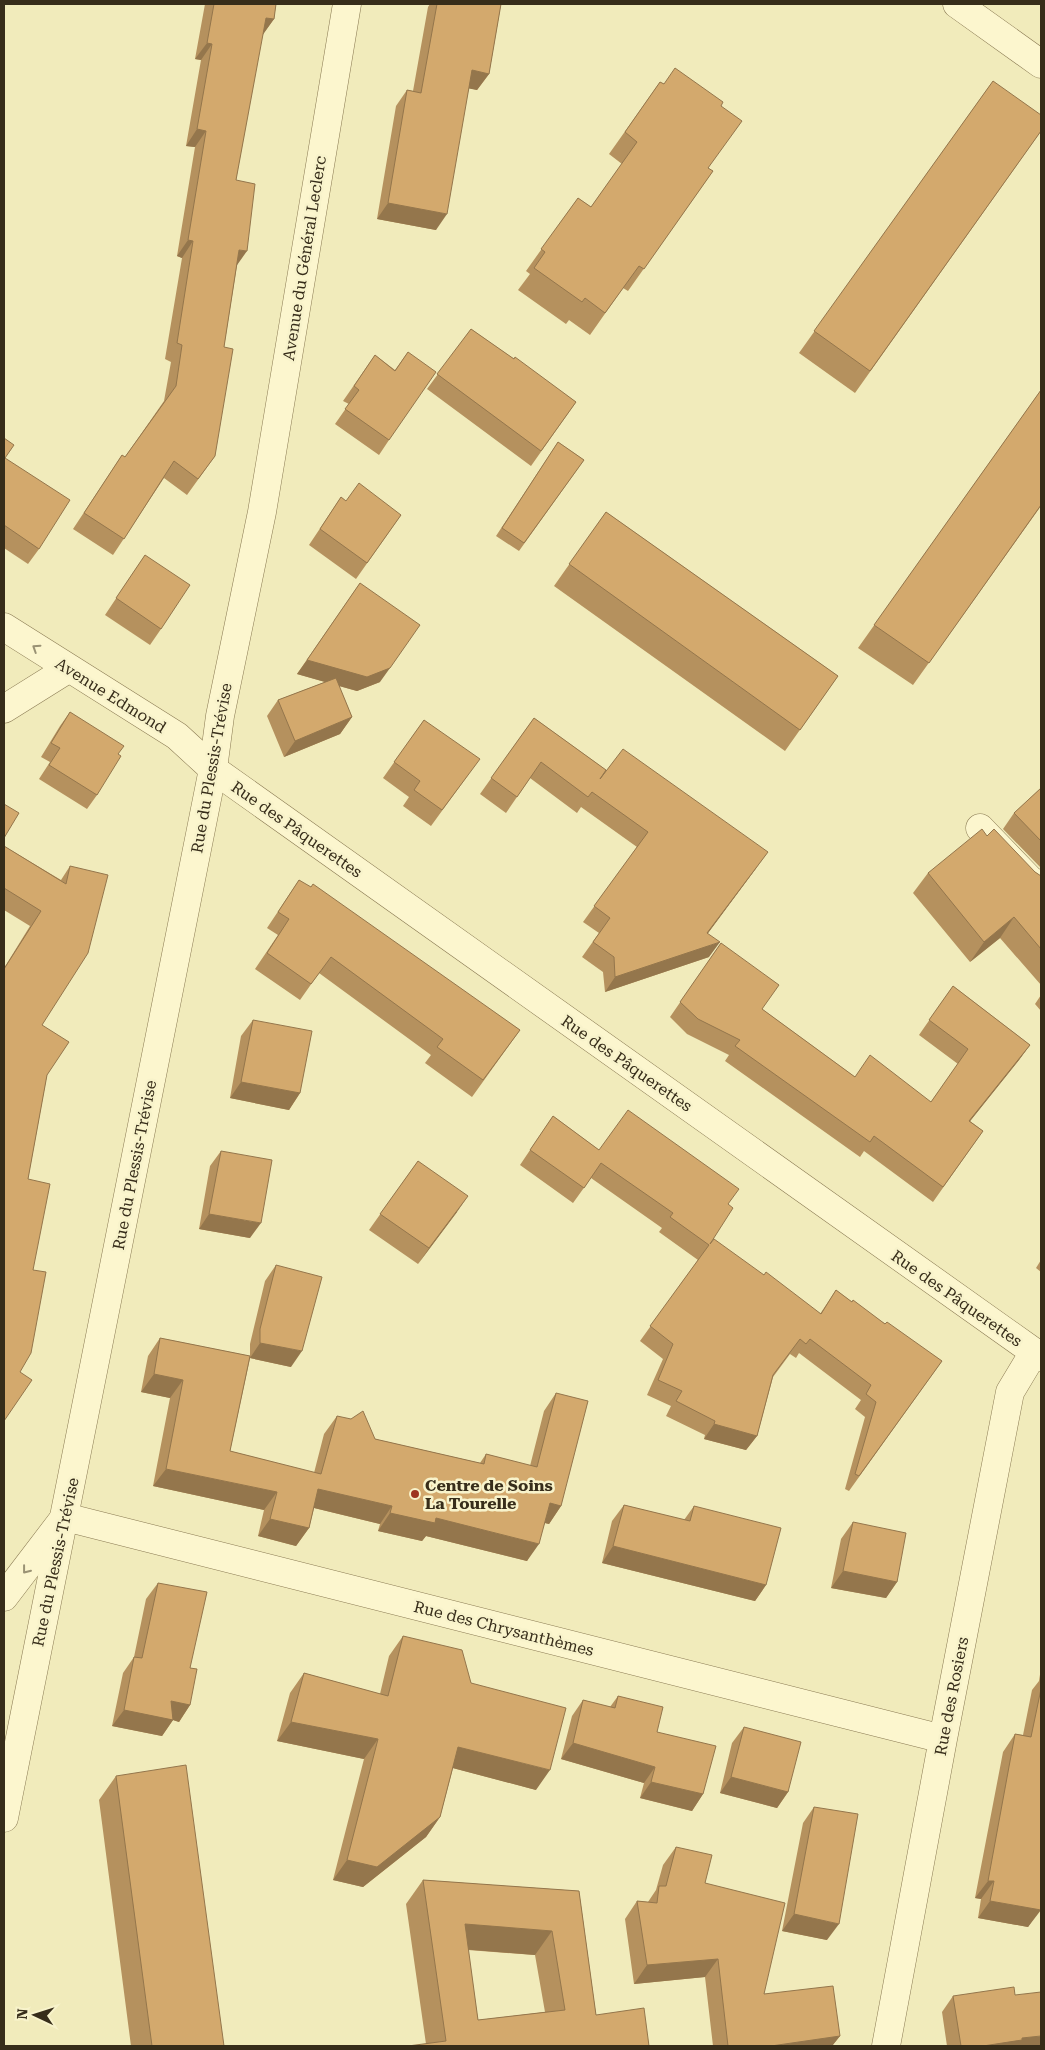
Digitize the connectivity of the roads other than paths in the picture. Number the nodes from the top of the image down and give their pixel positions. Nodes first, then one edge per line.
1 (347, 4) edge
2 (957, 4) edge
3 (1041, 64) edge
4 (262, 512) joint
5 (4, 627) edge
6 (68, 669) junction
7 (4, 709) edge
8 (213, 769) junction
9 (980, 828) edge
10 (1041, 884) edge
11 (1038, 1355) edge
12 (65, 1517) junction
13 (4, 1597) edge
14 (943, 1739) junction
15 (10, 1749) edge
16 (4, 1818) edge
17 (886, 2046) edge

1 - 4 street, Avenue du Général Leclerc
2 - 3 street
4 - 8 street, Rue du Plessis-Trévise
6 -> 5 street, Avenue Edmond
6 - 7 street
6 - 8 street, Avenue Edmond
8 - 11 street, Rue des Pâquerettes
8 - 12 street, Rue du Plessis-Trévise
9 - 10 street
11 - 14 street, Rue des Rosiers
12 -> 13 street
12 - 14 street, Rue des Chrysanthèmes
12 - 15 street, Rue du Plessis-Trévise
14 - 17 street, Rue des Rosiers
15 - 16 street, Rue du Plessis-Trévise

